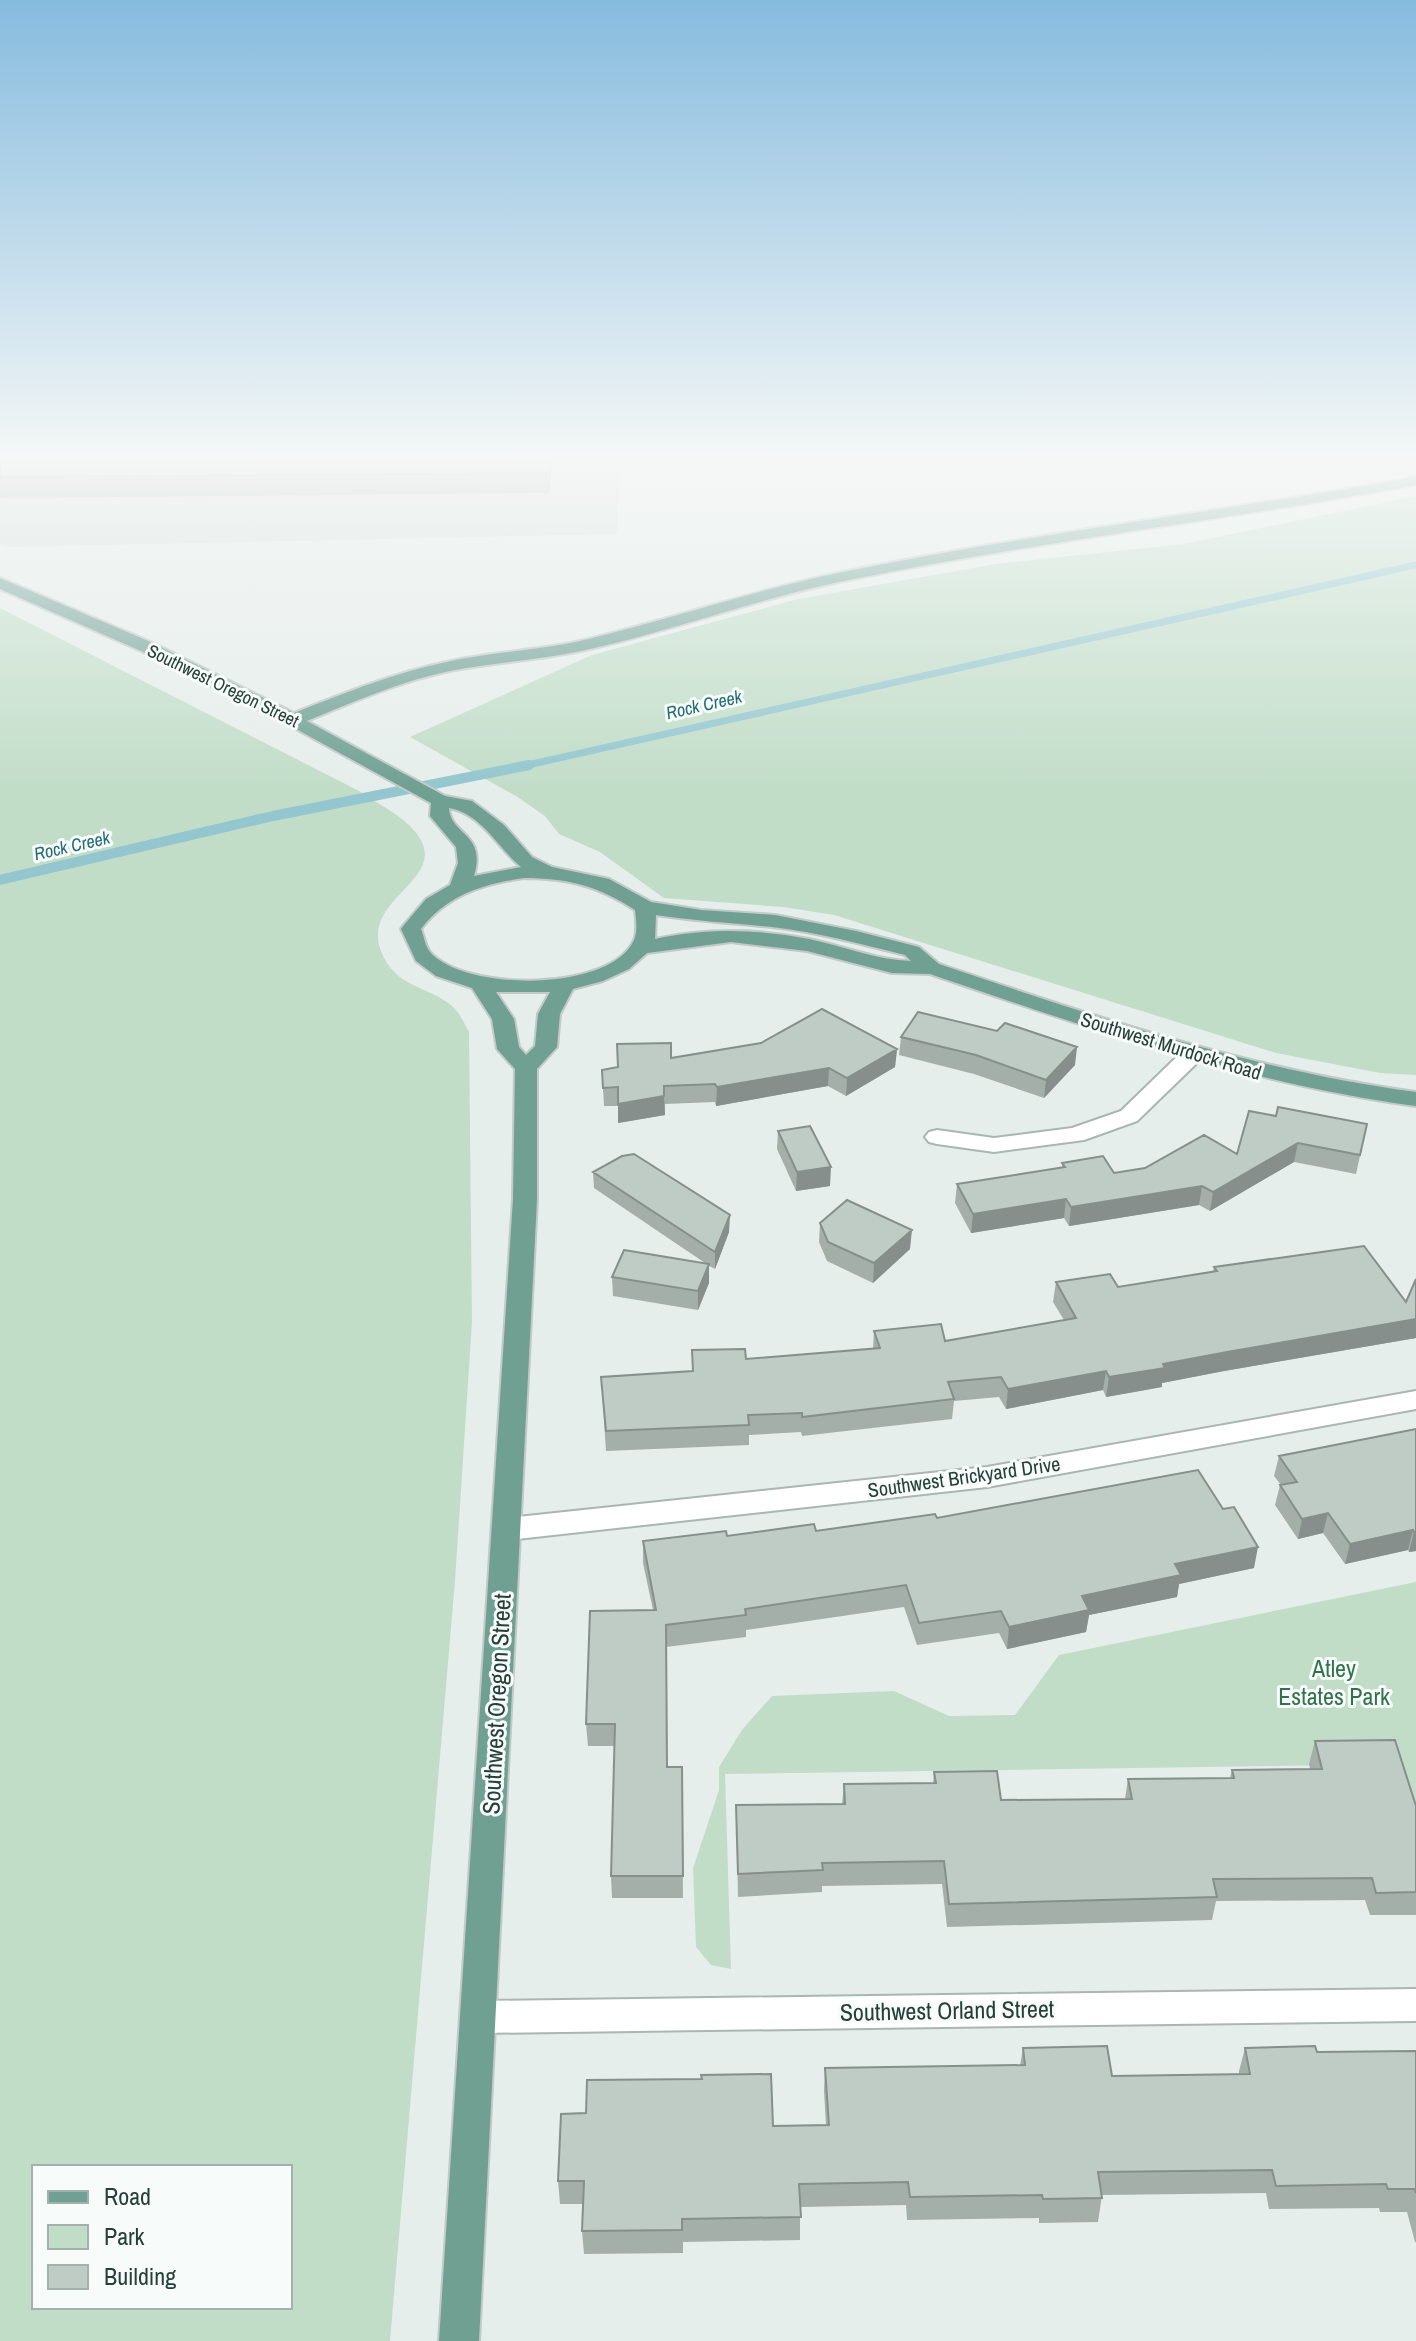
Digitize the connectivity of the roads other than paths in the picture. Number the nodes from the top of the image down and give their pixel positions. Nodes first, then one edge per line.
1 (876, 570) edge
2 (0, 583) edge
3 (293, 720) junction
4 (440, 801) junction
5 (547, 872) junction
6 (460, 885) junction
7 (645, 907) junction
8 (640, 948) junction
9 (932, 968) junction
10 (480, 984) junction
11 (565, 984) junction
12 (1193, 1054) junction
13 (526, 1068) junction
14 (1416, 1099) edge
15 (937, 1137) dead end
16 (1416, 1400) edge
17 (508, 1529) junction
18 (1416, 2005) edge
19 (479, 2017) junction
20 (459, 2341) edge

1 - 3 main road
2 - 3 main road, Southwest Oregon Street
3 - 4 main road, Southwest Oregon Street
4 - 5 main road, Southwest Oregon Street
4 - 6 main road
5 - 6 main road, Southwest Oregon Street
5 - 7 main road, Southwest Oregon Street
6 - 10 main road, Southwest Oregon Street
7 - 8 main road
7 - 9 main road, Southwest Murdock Road
8 - 9 main road, Southwest Murdock Road
8 - 11 main road, Southwest Oregon Street
9 - 12 main road, Southwest Murdock Road
10 - 11 main road, Southwest Oregon Street
10 - 13 main road
11 - 13 main road
12 - 14 main road, Southwest Murdock Road
12 - 15 street
13 - 17 main road, Southwest Oregon Street
16 - 17 street, Southwest Brickyard Drive
17 - 19 main road, Southwest Oregon Street
18 - 19 street, Southwest Orland Street
19 - 20 main road, Southwest Oregon Street

